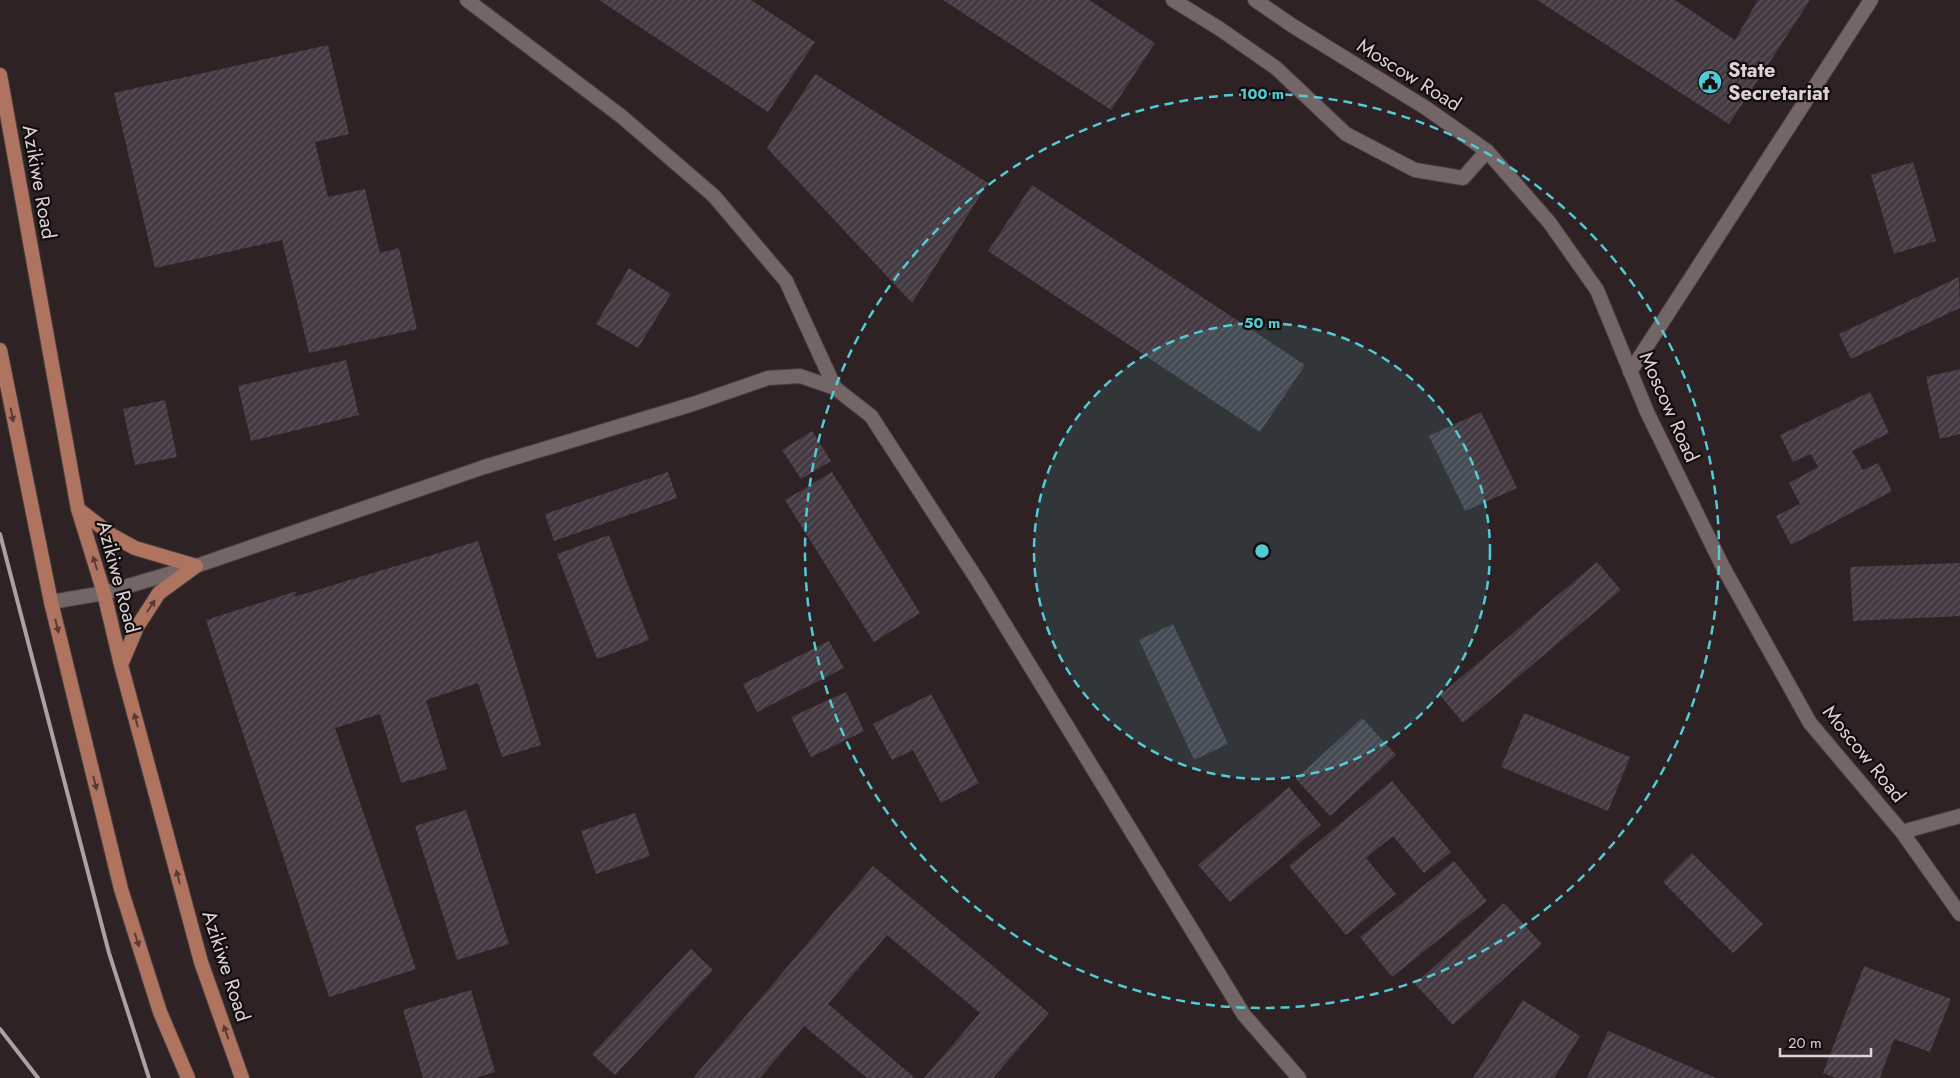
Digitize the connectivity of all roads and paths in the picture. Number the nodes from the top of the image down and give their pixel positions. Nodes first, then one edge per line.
1 (467, 0) edge
2 (1173, 0) edge
3 (1255, 0) edge
4 (1871, 0) edge
5 (0, 75) edge
6 (1487, 151) junction
7 (0, 350) edge
8 (1630, 372) junction
9 (835, 388) junction
10 (78, 509) junction
11 (196, 566) junction
12 (104, 593) junction
13 (51, 602) junction
14 (121, 665) junction
15 (1960, 816) edge
16 (1902, 832) junction
17 (1960, 914) edge
18 (188, 1078) edge
19 (242, 1078) edge
20 (1299, 1078) edge

1 - 9 street
2 - 6 street
3 - 6 street, Moscow Road
4 - 8 street
5 - 10 main road, Azikiwe Road
6 - 8 street, Moscow Road
7 -> 13 main road
8 - 16 street, Moscow Road
9 - 11 street
9 - 20 street
10 - 11 main road
12 -> 10 main road, Azikiwe Road
11 - 12 street
14 -> 11 main road
12 - 13 street
12 - 14 main road, Azikiwe Road
13 -> 18 main road
19 -> 14 main road, Azikiwe Road
15 - 16 street
16 - 17 street, Moscow Road

